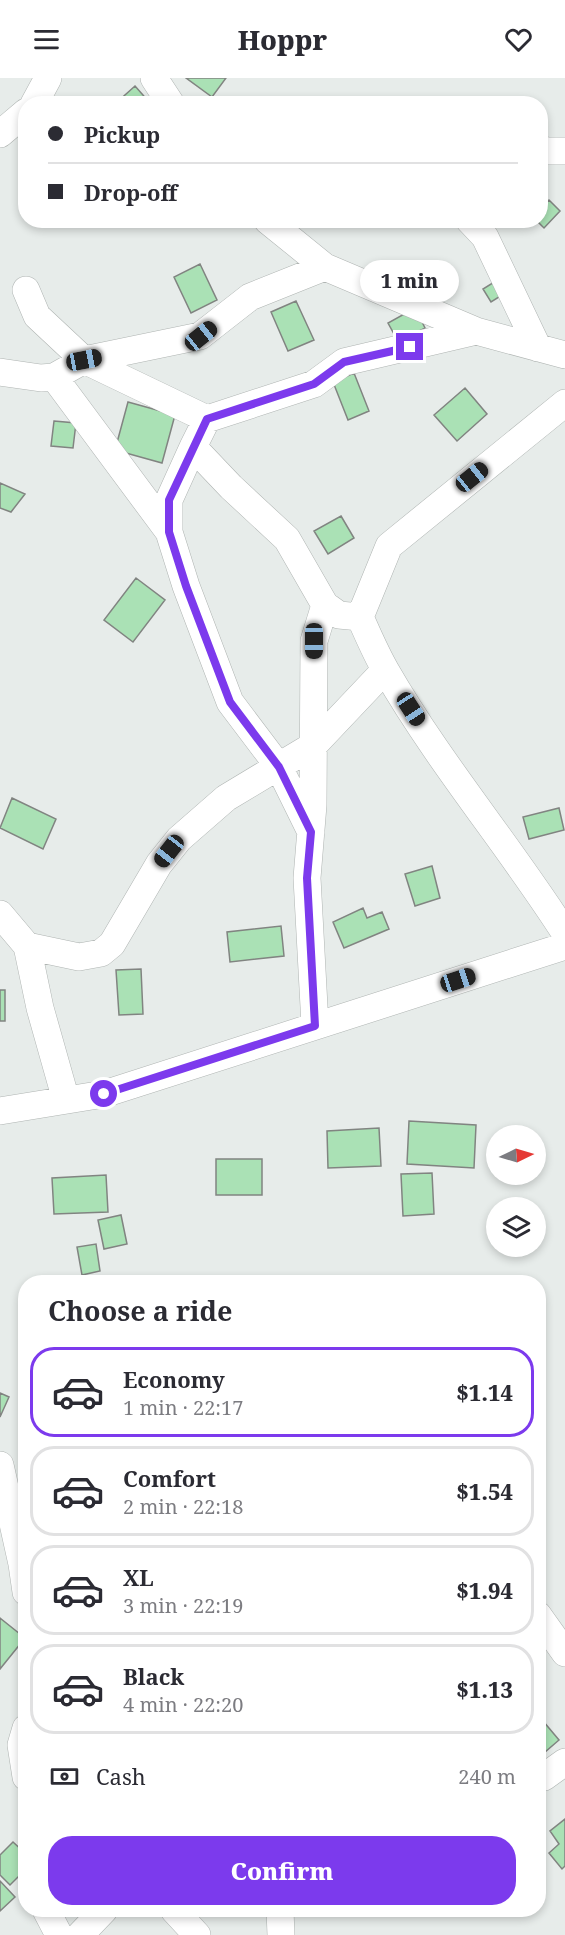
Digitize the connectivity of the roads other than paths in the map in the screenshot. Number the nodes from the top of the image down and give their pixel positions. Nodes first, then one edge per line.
1 (48, 78) edge
2 (154, 78) edge
3 (38, 96) edge
4 (166, 96) edge
5 (18, 119) edge
6 (0, 134) edge
7 (565, 151) edge
8 (548, 152) edge
9 (277, 228) edge
10 (477, 228) edge
11 (325, 267) junction
12 (26, 290) dead end
13 (476, 331) junction
14 (538, 348) junction
15 (565, 354) edge
16 (84, 360) junction
17 (0, 372) edge
18 (54, 377) junction
19 (565, 403) edge
20 (207, 419) junction
21 (193, 447) junction
22 (169, 532) junction
23 (325, 605) junction
24 (360, 617) junction
25 (385, 670) junction
26 (314, 745) junction
27 (279, 767) junction
28 (311, 832) junction
29 (0, 914) edge
30 (565, 933) edge
31 (27, 946) junction
32 (565, 946) edge
33 (315, 1026) junction
34 (66, 1100) junction
35 (0, 1111) edge
36 (0, 1465) edge
37 (18, 1546) edge
38 (546, 1626) edge
39 (565, 1653) edge
40 (50, 1917) edge
41 (97, 1917) edge
42 (180, 1917) edge
43 (280, 1917) edge
44 (59, 1935) edge
45 (80, 1935) edge
46 (197, 1935) edge
47 (281, 1935) edge

1 - 3 street
2 - 4 street
5 - 6 street
7 - 8 street
9 - 11 street
10 - 14 street
11 - 13 street
11 - 16 street
12 - 16 street
13 - 14 street
13 - 20 street
14 - 15 street
16 - 18 street
16 - 20 street
17 - 18 street
18 - 22 street
19 - 24 street
20 - 21 street
21 - 22 street
21 - 23 street
22 - 27 street
23 - 24 street
23 - 26 street
24 - 25 street
25 - 26 street
25 - 30 street
26 - 27 street
26 - 28 street
27 - 28 street
27 - 31 street
28 - 33 street
29 - 31 street
31 - 34 street
32 - 33 street
33 - 34 street
34 - 35 street
36 - 37 street
38 - 39 street
40 - 44 street
41 - 45 street
42 - 46 street
43 - 47 street

